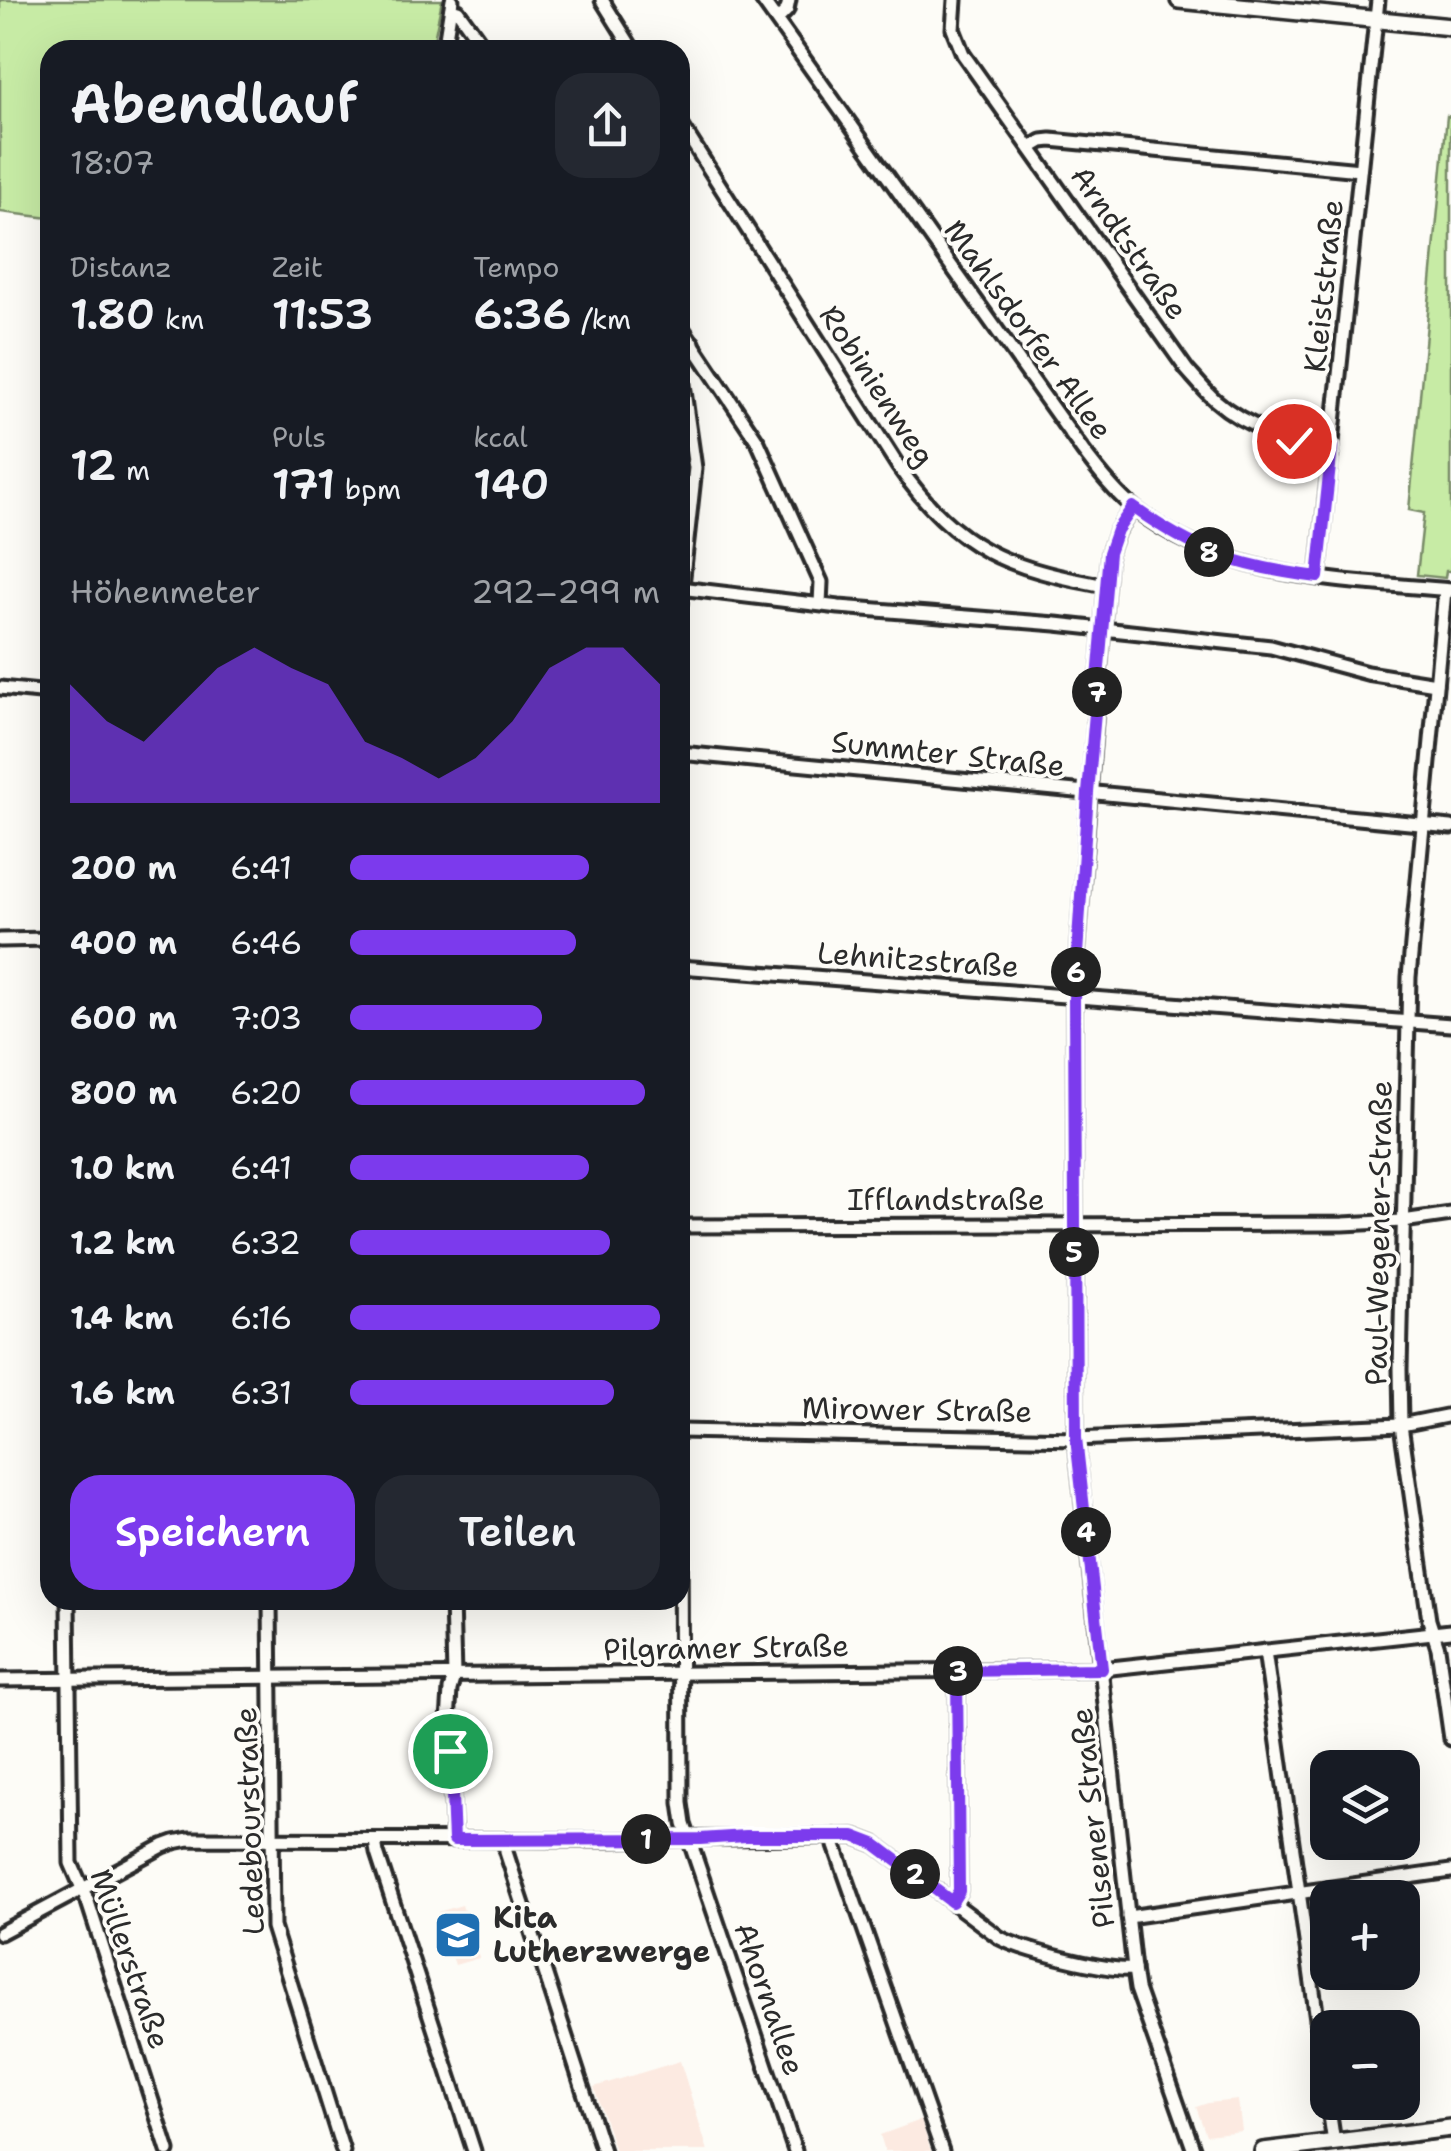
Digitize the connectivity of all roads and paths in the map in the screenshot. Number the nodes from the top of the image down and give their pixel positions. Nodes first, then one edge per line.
1 (602, 0) edge
2 (762, 0) edge
3 (789, 0) edge
4 (955, 0) edge
5 (1179, 0) edge
6 (1378, 0) edge
7 (452, 5) edge
8 (777, 20) junction
9 (1375, 20) junction
10 (1451, 27) edge
11 (446, 40) edge
12 (479, 40) edge
13 (627, 40) edge
14 (690, 140) edge
15 (1030, 148) junction
16 (1360, 170) junction
17 (690, 339) edge
18 (693, 343) junction
19 (690, 345) edge
20 (690, 433) edge
21 (1332, 447) junction
22 (1133, 507) junction
23 (690, 511) edge
24 (1318, 577) junction
25 (1106, 586) junction
26 (690, 589) edge
27 (1448, 590) edge
28 (820, 604) junction
29 (1102, 630) junction
30 (1451, 673) edge
31 (1436, 678) junction
32 (0, 688) edge
33 (40, 692) edge
34 (690, 754) edge
35 (1088, 793) junction
36 (1422, 824) junction
37 (1451, 827) edge
38 (0, 940) edge
39 (40, 940) edge
40 (690, 968) edge
41 (1074, 998) junction
42 (1408, 1022) junction
43 (1451, 1026) edge
44 (1451, 1214) edge
45 (1403, 1221) junction
46 (1074, 1224) junction
47 (690, 1226) edge
48 (1451, 1414) edge
49 (1401, 1425) junction
50 (690, 1431) edge
51 (1076, 1438) junction
52 (68, 1610) edge
53 (270, 1610) edge
54 (452, 1610) edge
55 (681, 1610) edge
56 (1451, 1631) edge
57 (1434, 1633) junction
58 (1265, 1651) junction
59 (1102, 1669) junction
60 (957, 1671) junction
61 (681, 1674) junction
62 (454, 1676) junction
63 (270, 1678) junction
64 (68, 1679) junction
65 (0, 1680) edge
66 (1451, 1739) edge
67 (834, 1836) junction
68 (687, 1838) junction
69 (272, 1840) junction
70 (376, 1840) junction
71 (454, 1840) junction
72 (506, 1840) junction
73 (1451, 1872) edge
74 (82, 1890) junction
75 (1300, 1893) junction
76 (952, 1902) junction
77 (1128, 1918) junction
78 (0, 1934) edge
79 (1134, 1969) junction
80 (1316, 2010) edge
81 (1331, 2120) edge
82 (1451, 2128) edge
83 (1334, 2143) junction
84 (1274, 2150) edge
85 (168, 2151) edge
86 (344, 2151) edge
87 (474, 2151) edge
88 (602, 2151) edge
89 (795, 2151) edge
90 (942, 2151) edge
91 (1194, 2151) edge

1 - 13 street
2 - 8 street, Mahlsdorfer Allee
3 - 8 street
4 - 15 street, Arndtstraße
5 - 9 street
6 - 9 street, Kleiststraße
7 - 11 street
7 - 12 street
8 - 22 street, Mahlsdorfer Allee
9 - 10 street
9 - 16 street, Kleiststraße
14 - 25 street, Robinienweg
15 - 16 street
15 - 21 street, Arndtstraße
16 - 21 street, Kleiststraße
17 - 18 street
18 - 19 street
18 - 28 street
20 - 23 street
21 - 24 street, Kleiststraße
22 - 24 street, Mahlsdorfer Allee
22 - 25 street
24 - 27 street, Mahlsdorfer Allee
25 - 29 street
26 - 28 street
27 - 31 street, Paul-Wegener-Straße
28 - 29 street
29 - 31 street
29 - 35 street, Pilsener Straße
30 - 31 street
31 - 36 street, Paul-Wegener-Straße
32 - 33 street
34 - 35 street, Summter Straße
35 - 36 street, Summter Straße
35 - 41 street, Pilsener Straße
36 - 37 street, Summter Straße
36 - 42 street, Paul-Wegener-Straße
38 - 39 street
40 - 41 street, Lehnitzstraße
41 - 42 street, Lehnitzstraße
41 - 46 street, Pilsener Straße
42 - 43 street, Lehnitzstraße
42 - 45 street, Paul-Wegener-Straße
44 - 45 street, Ifflandstraße
45 - 46 street, Ifflandstraße
45 - 49 street, Paul-Wegener-Straße
46 - 47 street, Ifflandstraße
46 - 51 street, Pilsener Straße
48 - 49 street, Mirower Straße
49 - 51 street, Mirower Straße
49 - 57 street, Paul-Wegener-Straße
50 - 51 street, Mirower Straße
51 - 59 street, Pilsener Straße
52 - 64 street, Müllerstraße
53 - 63 street, Ledebourstraße
54 - 62 street
55 - 61 street, Ahornallee
56 - 57 street, Pilgramer Straße
57 - 58 street, Pilgramer Straße
57 - 66 street, Paul-Wegener-Straße
58 - 59 street, Pilgramer Straße
58 - 75 street
59 - 60 street, Pilgramer Straße
59 - 77 street, Pilsener Straße
60 - 61 street, Pilgramer Straße
60 - 76 street
61 - 62 street, Pilgramer Straße
61 - 68 street, Ahornallee
62 - 63 street, Pilgramer Straße
62 - 71 street
63 - 64 street, Pilgramer Straße
63 - 69 street, Ledebourstraße
64 - 65 street, Pilgramer Straße
64 - 74 street, Müllerstraße
67 - 68 street
67 - 76 street
67 - 90 street
68 - 72 street
68 - 89 street, Ahornallee
69 - 70 street
69 - 74 street
69 - 86 street, Ledebourstraße
70 - 71 street
70 - 87 street
71 - 72 street
72 - 88 street
73 - 75 street
74 - 78 street
74 - 85 street, Müllerstraße
75 - 77 street
75 - 80 street
76 - 79 street
77 - 79 street, Pilsener Straße
79 - 91 street, Pilsener Straße
81 - 83 street
82 - 83 street
83 - 84 street

